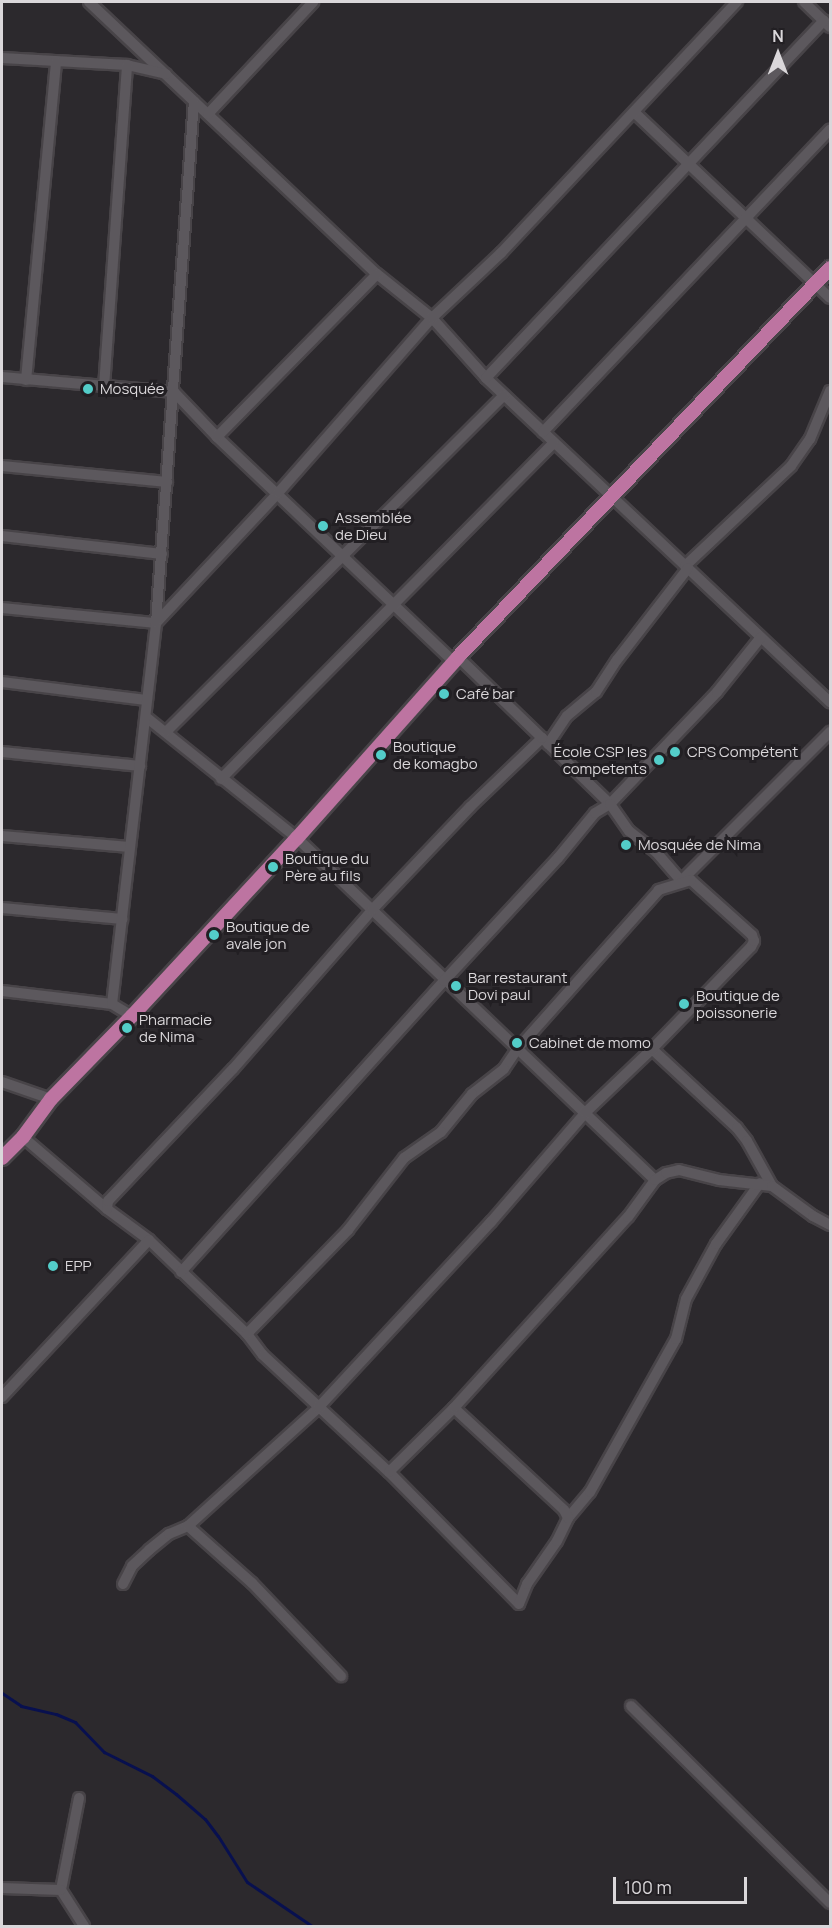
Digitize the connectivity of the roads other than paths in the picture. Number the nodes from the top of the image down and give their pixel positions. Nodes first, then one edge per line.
1 (89, 2) edge
2 (313, 2) edge
3 (736, 2) edge
4 (804, 2) edge
5 (827, 24) edge
6 (2, 58) edge
7 (56, 62) junction
8 (127, 66) junction
9 (166, 74) junction
10 (194, 101) junction
11 (634, 112) junction
12 (208, 114) junction
13 (831, 130) edge
14 (689, 164) junction
15 (746, 219) junction
16 (831, 268) edge
17 (377, 274) junction
18 (815, 285) junction
19 (831, 298) edge
20 (432, 318) junction
21 (2, 377) edge
22 (486, 378) junction
23 (26, 380) junction
24 (104, 387) junction
25 (174, 392) junction
26 (831, 392) edge
27 (504, 395) junction
28 (543, 432) junction
29 (217, 437) junction
30 (554, 442) junction
31 (2, 466) edge
32 (167, 482) junction
33 (278, 493) junction
34 (611, 496) junction
35 (2, 536) edge
36 (162, 554) junction
37 (342, 556) junction
38 (687, 567) junction
39 (393, 605) junction
40 (2, 608) edge
41 (156, 623) junction
42 (761, 637) junction
43 (456, 660) junction
44 (2, 682) edge
45 (147, 700) junction
46 (831, 702) edge
47 (146, 717) junction
48 (166, 732) junction
49 (831, 732) edge
50 (545, 741) junction
51 (2, 752) edge
52 (140, 766) junction
53 (222, 779) junction
54 (598, 792) junction
55 (610, 804) junction
56 (595, 813) junction
57 (2, 836) edge
58 (297, 838) junction
59 (130, 848) junction
60 (681, 881) junction
61 (2, 908) edge
62 (372, 910) junction
63 (123, 919) junction
64 (444, 981) junction
65 (2, 991) edge
66 (112, 1004) junction
67 (132, 1016) junction
68 (518, 1048) junction
69 (652, 1049) junction
70 (2, 1082) edge
71 (51, 1100) junction
72 (585, 1113) junction
73 (23, 1137) junction
74 (2, 1158) edge
75 (655, 1180) junction
76 (760, 1183) junction
77 (772, 1186) junction
78 (107, 1209) junction
79 (831, 1225) edge
80 (149, 1240) junction
81 (181, 1272) junction
82 (247, 1334) junction
83 (2, 1397) edge
84 (318, 1408) junction
85 (454, 1408) junction
86 (388, 1472) junction
87 (568, 1518) junction
88 (188, 1526) junction
89 (123, 1584) dead end
90 (341, 1677) dead end
91 (631, 1706) dead end
92 (79, 1798) dead end
93 (2, 1888) edge
94 (62, 1890) junction
95 (831, 1903) edge
96 (84, 1926) edge

1 - 9 street
2 - 12 street
3 - 11 street
4 - 5 street
5 - 14 street
6 - 7 street
7 - 8 street
7 - 23 street
8 - 9 street
8 - 24 street
9 - 10 street
10 - 12 street
10 - 25 street
11 - 14 street
11 - 20 street
12 - 17 street
13 - 15 street
14 - 15 street
14 - 22 street
15 - 18 street
15 - 28 street
16 - 18 main road
17 - 20 street
17 - 29 street
18 - 19 street
18 - 34 main road
20 - 22 street
20 - 33 street
21 - 23 street
22 - 27 street
23 - 24 street
24 - 25 street
25 - 29 street
25 - 32 street
26 - 38 street
27 - 28 street
27 - 37 street
28 - 30 street
29 - 33 street
30 - 34 street
30 - 39 street
31 - 32 street
32 - 36 street
33 - 37 street
33 - 41 street
34 - 38 street
34 - 43 main road
35 - 36 street
36 - 41 street
37 - 39 street
37 - 48 street
38 - 42 street
38 - 50 street
39 - 43 street
39 - 53 street
40 - 41 street
41 - 45 street
42 - 46 street
42 - 55 street
43 - 50 street
43 - 58 main road
44 - 45 street
45 - 47 street
47 - 48 street
47 - 52 street
48 - 53 street
49 - 60 street
50 - 54 street
50 - 62 street
51 - 52 street
52 - 59 street
53 - 58 street
54 - 55 street
54 - 56 street
55 - 56 street
55 - 60 street
56 - 64 street
57 - 59 street
58 - 62 street
58 - 67 main road
59 - 63 street
60 - 68 street
60 - 69 street
61 - 63 street
62 - 64 street
62 - 78 street
63 - 66 street
64 - 68 street
64 - 81 street
65 - 66 street
66 - 67 street
67 - 71 main road
68 - 72 street
68 - 82 street
69 - 72 street
69 - 77 street
70 - 71 street
71 - 73 main road
72 - 75 street
72 - 84 street
73 - 74 main road
73 - 78 street
75 - 76 street
75 - 85 street
76 - 77 street
76 - 87 street
77 - 79 street
78 - 80 street
80 - 81 street
80 - 83 street
81 - 82 street
82 - 84 street
84 - 86 street
84 - 88 street
85 - 86 street
85 - 87 street
86 - 87 street
88 - 89 street
88 - 90 street
91 - 95 street
92 - 94 street
93 - 94 street
94 - 96 street

